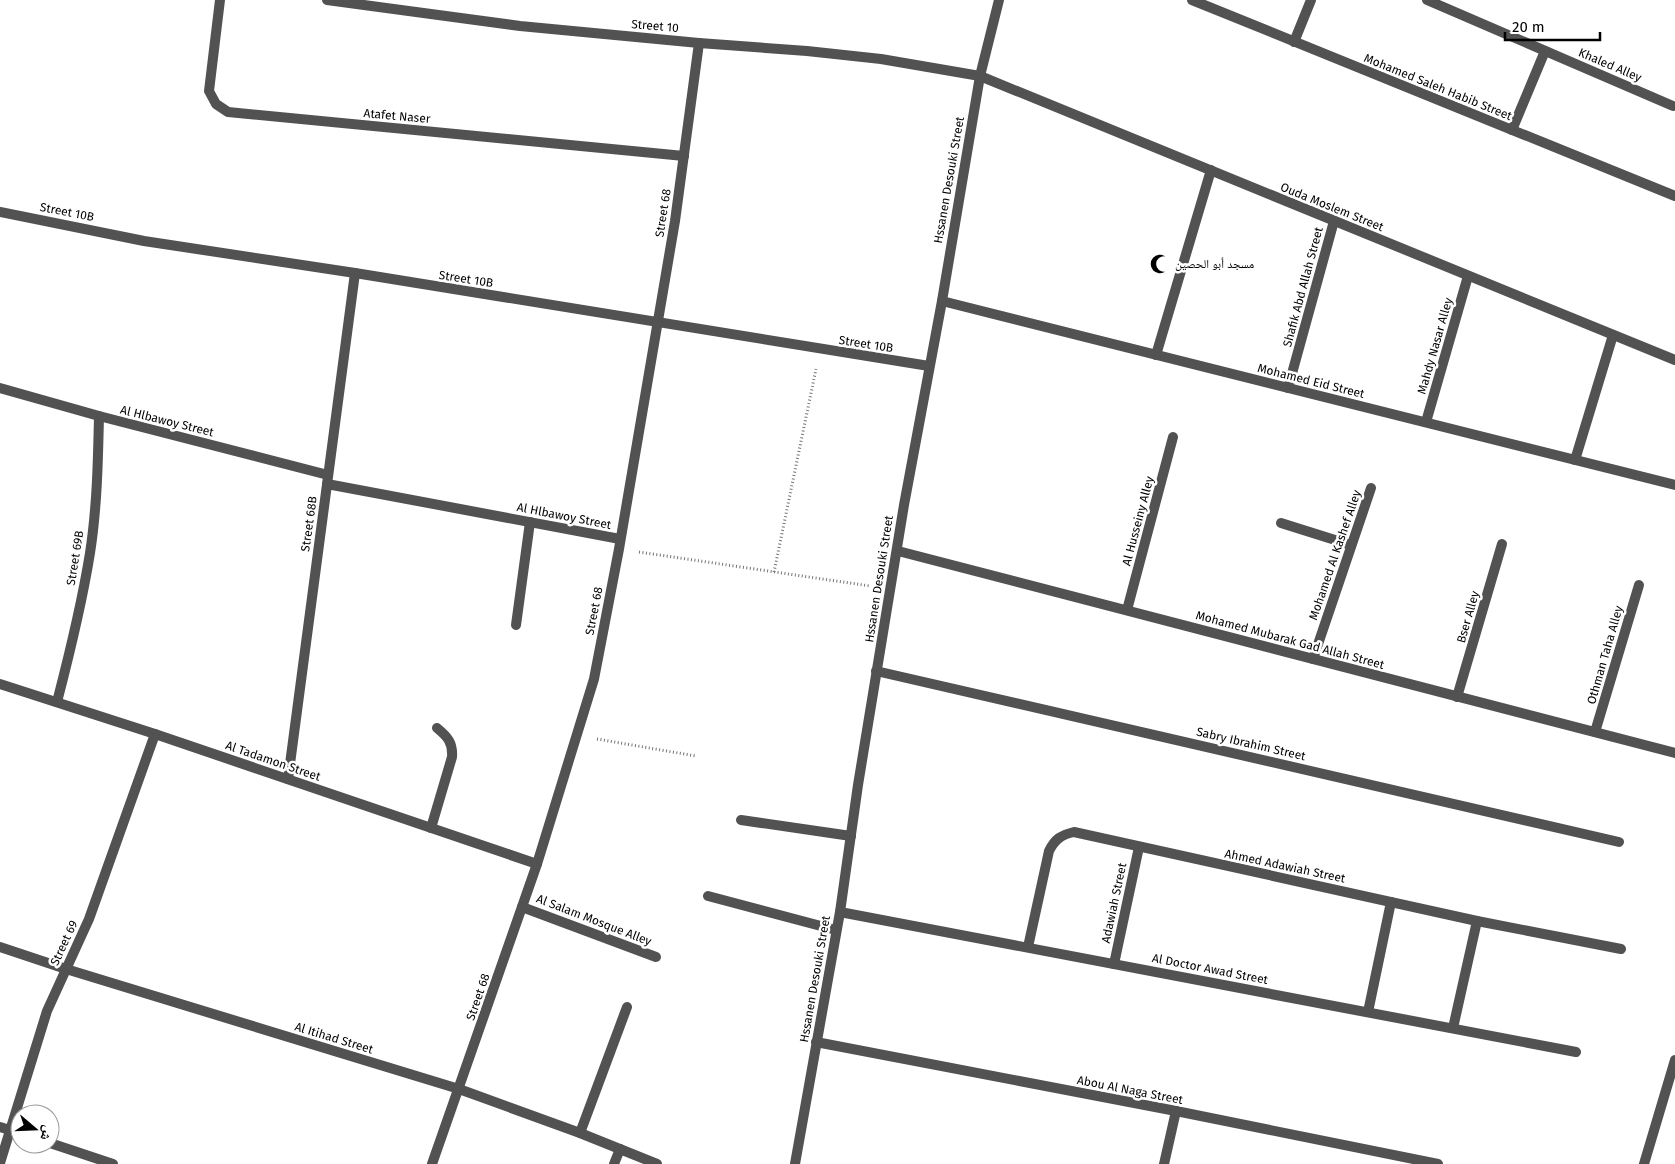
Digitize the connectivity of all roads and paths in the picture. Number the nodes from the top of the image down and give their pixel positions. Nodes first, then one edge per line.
1 (220, 0) edge
2 (327, 0) edge
3 (999, 0) edge
4 (1192, 0) edge
5 (1311, 0) edge
6 (1427, 0) edge
7 (1294, 42) junction
8 (699, 43) junction
9 (1545, 51) junction
10 (980, 76) junction
11 (1673, 106) dead end
12 (1512, 130) junction
13 (684, 156) junction
14 (1211, 170) junction
15 (1675, 196) edge
16 (0, 212) edge
17 (1334, 221) junction
18 (355, 273) junction
19 (1468, 276) junction
20 (942, 301) junction
21 (657, 323) junction
22 (1613, 335) junction
23 (820, 349) junction
24 (1156, 355) junction
25 (1675, 360) edge
26 (929, 366) junction
27 (0, 388) edge
28 (1288, 388) junction
29 (99, 416) junction
30 (1426, 422) junction
31 (1173, 437) dead end
32 (1575, 460) junction
33 (327, 480) junction
34 (1675, 485) edge
35 (1370, 488) dead end
36 (530, 522) junction
37 (1281, 523) dead end
38 (620, 544) junction
39 (1502, 544) dead end
40 (1351, 545) junction
41 (898, 551) junction
42 (774, 572) junction
43 (1639, 584) dead end
44 (890, 588) junction
45 (1127, 610) junction
46 (516, 625) dead end
47 (1313, 659) junction
48 (876, 671) junction
49 (0, 684) edge
50 (1457, 697) junction
51 (57, 702) junction
52 (437, 728) dead end
53 (1595, 732) junction
54 (155, 734) junction
55 (576, 736) junction
56 (1675, 753) edge
57 (696, 756) dead end
58 (288, 779) junction
59 (741, 820) dead end
60 (431, 828) junction
61 (851, 836) junction
62 (1619, 842) dead end
63 (1139, 846) junction
64 (537, 864) junction
65 (708, 896) dead end
66 (1390, 902) junction
67 (522, 907) junction
68 (840, 912) junction
69 (1477, 921) junction
70 (836, 930) junction
71 (0, 947) edge
72 (1028, 947) junction
73 (1621, 949) dead end
74 (656, 957) dead end
75 (1114, 964) junction
76 (66, 969) junction
77 (627, 1007) dead end
78 (1368, 1012) junction
79 (1453, 1028) junction
80 (816, 1042) junction
81 (1576, 1052) dead end
82 (1675, 1060) edge
83 (459, 1089) junction
84 (18, 1104) edge
85 (1176, 1111) junction
86 (10, 1130) edge
87 (580, 1134) junction
88 (60, 1146) edge
89 (620, 1150) junction
90 (0, 1163) edge
91 (113, 1164) edge
92 (432, 1164) edge
93 (614, 1164) edge
94 (657, 1164) edge
95 (795, 1164) edge
96 (1164, 1164) edge
97 (1438, 1164) edge
98 (1644, 1164) edge

1 - 13 street, Atafet Naser
2 - 8 street, Street 10
3 - 10 street, Hssanen Desouki Street
4 - 7 street, Mohamed Saleh Habib Street
5 - 7 street
6 - 9 street, Khaled Alley
7 - 12 street, Mohamed Saleh Habib Street
8 - 10 street, Street 10
8 - 13 street, Street 68
9 - 11 street, Khaled Alley
9 - 12 street
10 - 14 street, Ouda Moslem Street
10 - 20 street, Hssanen Desouki Street
12 - 15 street, Mohamed Saleh Habib Street
13 - 21 street, Street 68
14 - 17 street, Ouda Moslem Street
14 - 24 street
16 - 18 street, Street 10B
17 - 19 street, Ouda Moslem Street
17 - 28 street, Shafik Abd Allah Street
18 - 21 street, Street 10B
18 - 33 street, Street 68B
19 - 22 street, Ouda Moslem Street
19 - 30 street, Mahdy Nasar Alley
20 - 24 street, Mohamed Eid Street
20 - 26 street, Hssanen Desouki Street
21 - 23 street, Street 10B
21 - 38 street, Street 68
22 - 25 street, Ouda Moslem Street
22 - 32 street
23 - 26 street, Street 10B
23 - 42 path
24 - 28 street, Mohamed Eid Street
26 - 41 street, Hssanen Desouki Street
27 - 29 street, Al Hlbawoy Street
28 - 30 street, Mohamed Eid Street
29 - 33 street, Al Hlbawoy Street
29 - 51 street, Street 69B
30 - 32 street, Mohamed Eid Street
31 - 45 street, Al Husseiny Alley
32 - 34 street, Mohamed Eid Street
33 - 36 street, Al Hlbawoy Street
33 - 58 street, Street 68B
35 - 40 street, Mohamed Al Kashef Alley
36 - 38 street, Al Hlbawoy Street
36 - 46 street
37 - 40 street
38 - 42 path
38 - 55 street, Street 68
39 - 50 street, Bser Alley
40 - 47 street, Mohamed Al Kashef Alley
41 - 44 street, Hssanen Desouki Street
41 - 45 street, Mohamed Mubarak Gad Allah Street
42 - 44 path
43 - 53 street, Othman Taha Alley
44 - 48 street, Hssanen Desouki Street
45 - 47 street, Mohamed Mubarak Gad Allah Street
47 - 50 street, Mohamed Mubarak Gad Allah Street
48 - 61 street, Hssanen Desouki Street
48 - 62 street, Sabry Ibrahim Street
49 - 51 street, Al Tadamon Street
50 - 53 street, Mohamed Mubarak Gad Allah Street
51 - 54 street, Al Tadamon Street
52 - 60 street
53 - 56 street, Mohamed Mubarak Gad Allah Street
54 - 58 street, Al Tadamon Street
54 - 76 street, Street 69
55 - 57 path
55 - 64 street, Street 68
58 - 60 street, Al Tadamon Street
59 - 61 street
60 - 64 street, Al Tadamon Street
61 - 68 street, Hssanen Desouki Street
63 - 66 street, Ahmed Adawiah Street
63 - 72 street, Ahmed Adawiah Street
63 - 75 street, Adawiah Street
64 - 67 street, Street 68
65 - 70 street
66 - 69 street, Ahmed Adawiah Street
66 - 78 street
67 - 74 street, Al Salam Mosque Alley
67 - 83 street, Street 68
68 - 70 street, Hssanen Desouki Street
68 - 72 street, Al Doctor Awad Street
69 - 73 street, Ahmed Adawiah Street
69 - 79 street
70 - 80 street, Hssanen Desouki Street
71 - 76 street, Al Itihad Street
72 - 75 street, Al Doctor Awad Street
75 - 78 street, Al Doctor Awad Street
76 - 83 street, Al Itihad Street
76 - 84 street, Street 69
77 - 87 street
78 - 79 street, Al Doctor Awad Street
79 - 81 street, Al Doctor Awad Street
80 - 85 street, Abou Al Naga Street
80 - 95 street, Hssanen Desouki Street
82 - 98 street
83 - 87 street, Al Itihad Street
83 - 92 street, Street 68
85 - 96 street
85 - 97 street, Abou Al Naga Street
86 - 90 street, Street 69
87 - 89 street, Al Itihad Street
88 - 91 street
89 - 93 street
89 - 94 street, Al Itihad Street

